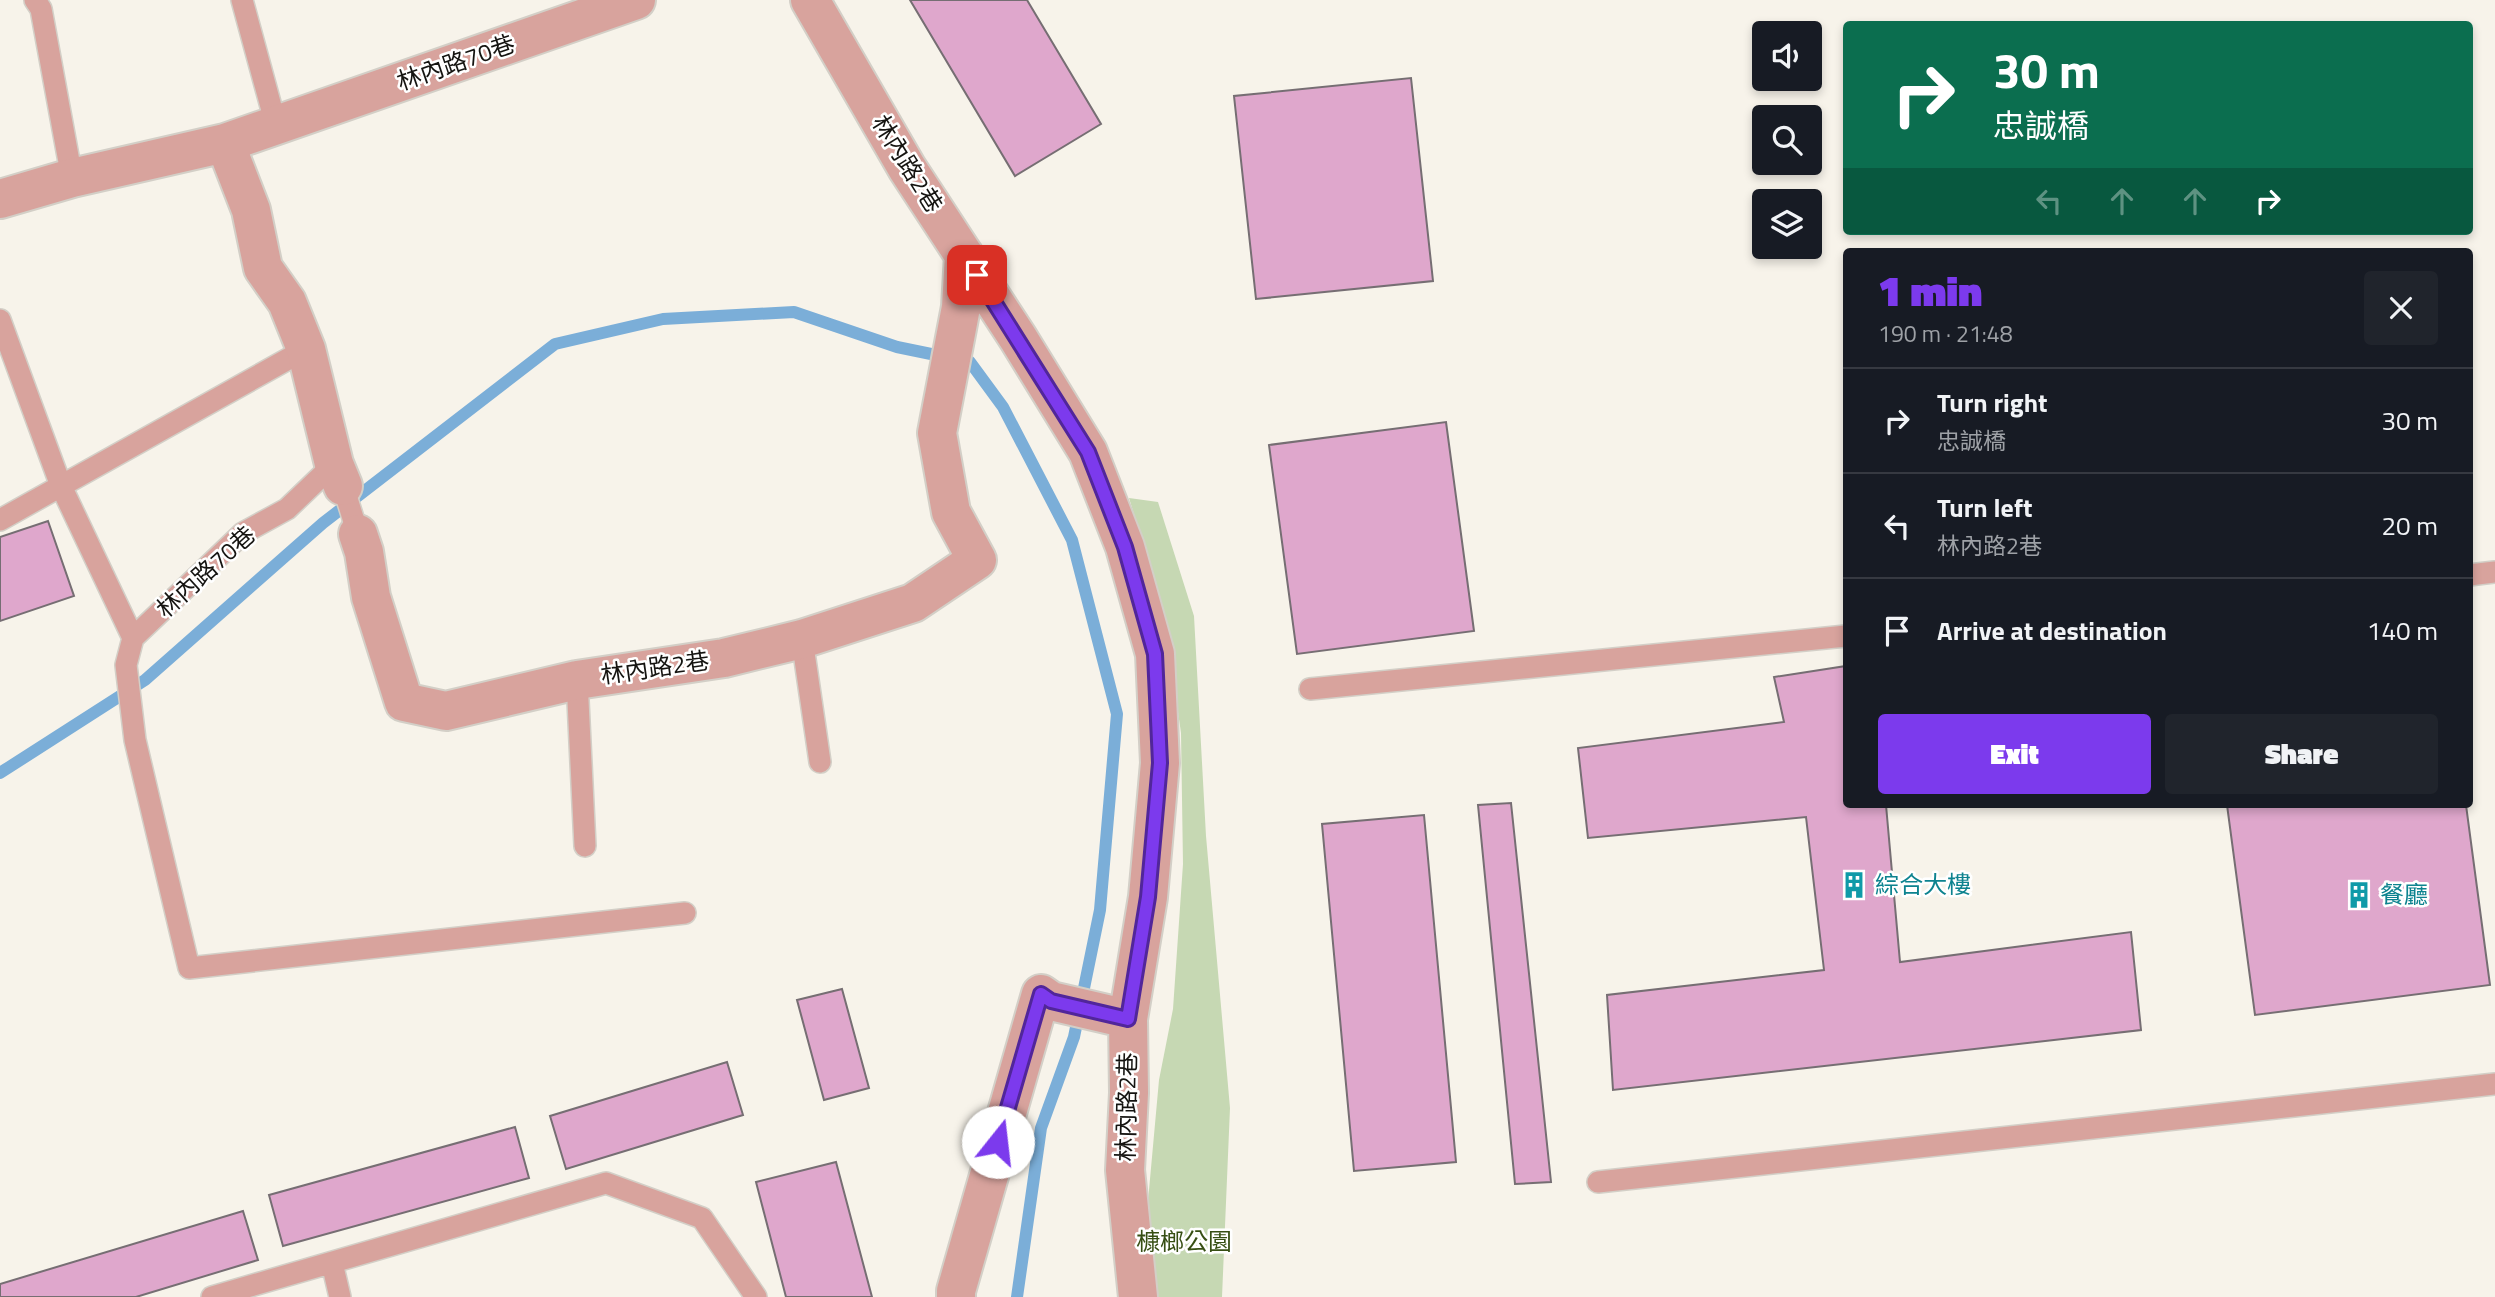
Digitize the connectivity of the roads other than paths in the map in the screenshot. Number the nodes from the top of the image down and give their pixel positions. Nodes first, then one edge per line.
1 (34, 0) edge
2 (242, 0) edge
3 (636, 0) edge
4 (810, 0) edge
5 (276, 125) junction
6 (225, 143) junction
7 (72, 178) junction
8 (0, 198) edge
9 (964, 255) junction
10 (0, 320) edge
11 (306, 349) junction
12 (338, 475) junction
13 (61, 486) junction
14 (0, 520) edge
15 (358, 534) joint
16 (2495, 572) edge
17 (2473, 575) edge
18 (1843, 636) edge
19 (133, 638) junction
20 (802, 639) junction
21 (578, 680) junction
22 (1310, 689) dead end
23 (820, 762) dead end
24 (585, 846) dead end
25 (685, 913) dead end
26 (1128, 1019) junction
27 (2495, 1084) edge
28 (1598, 1182) dead end
29 (332, 1263) junction
30 (212, 1297) edge
31 (340, 1297) edge
32 (756, 1297) edge
33 (956, 1297) edge
34 (1138, 1297) edge

1 - 7 lane
2 - 5 lane
3 - 5 street, 林內路70巷
4 - 9 street, 林內路2巷
5 - 6 street, 林內路70巷
6 - 7 street, 林內路70巷
6 - 11 street
7 - 8 street, 林內路70巷
9 - 20 street, 林內路2巷
9 - 26 street, 林內路2巷
10 - 13 lane
11 - 12 street
11 - 13 lane
12 - 15 lane
12 - 19 lane, 林內路70巷
13 - 14 lane
13 - 19 lane
15 - 21 street, 林內路2巷
16 - 17 lane
18 - 22 lane
19 - 25 lane
20 - 21 street, 林內路2巷
20 - 23 lane
21 - 24 lane
26 - 33 street
26 - 34 street, 林內路2巷
27 - 28 lane
29 - 30 lane
29 - 31 lane
29 - 32 lane

